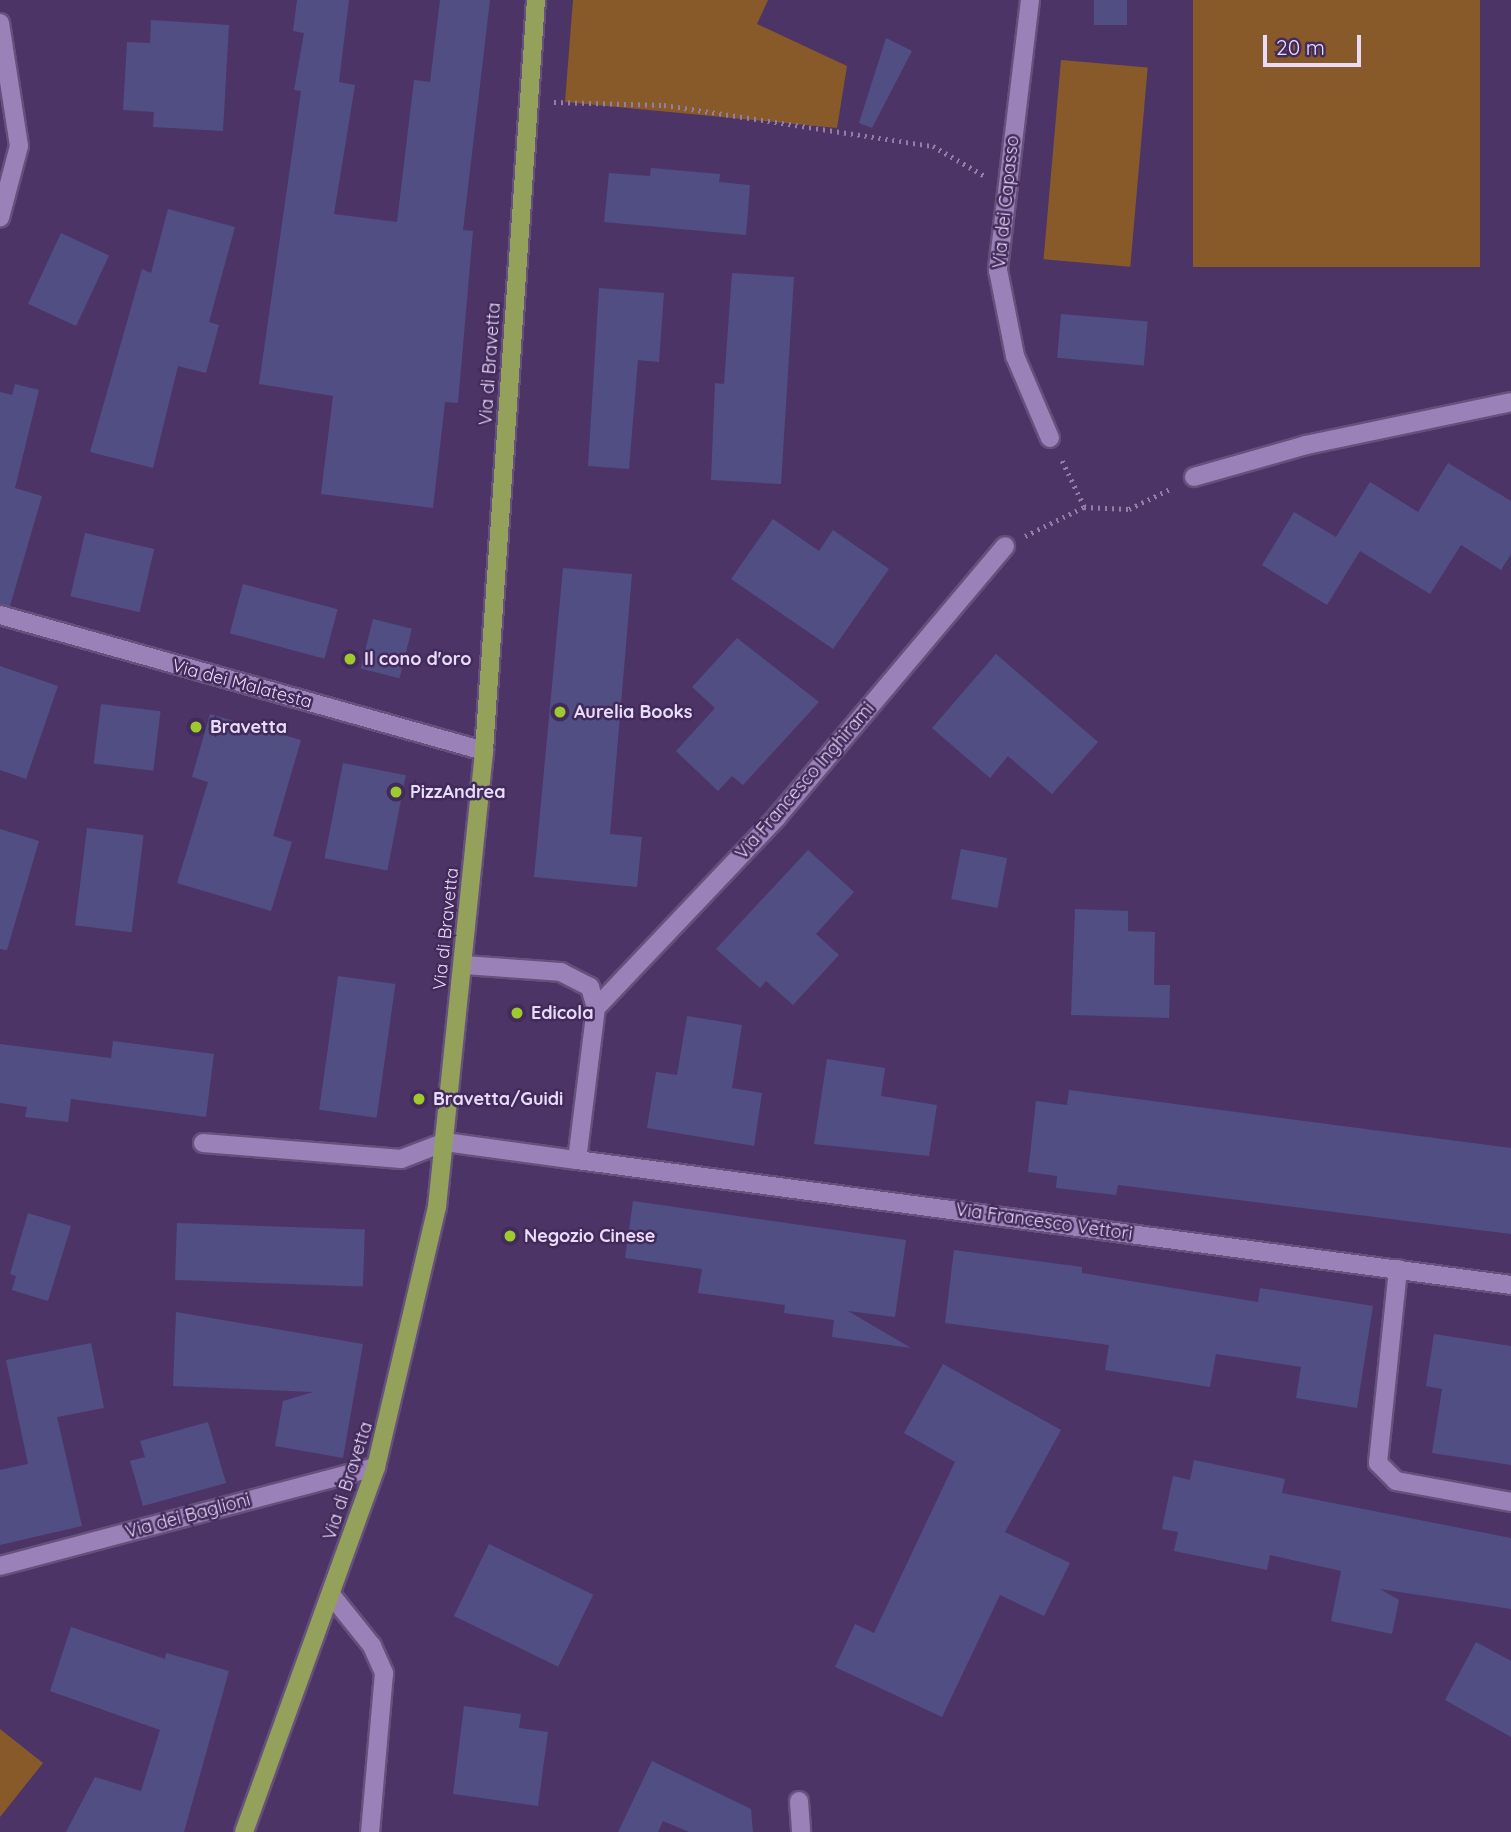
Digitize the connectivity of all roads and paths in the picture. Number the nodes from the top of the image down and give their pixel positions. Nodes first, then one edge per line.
1 (536, 0) edge
2 (1030, 0) edge
3 (0, 23) edge
4 (529, 101) junction
5 (1007, 189) junction
6 (0, 218) edge
7 (1511, 402) edge
8 (1050, 438) joint
9 (1195, 477) joint
10 (1084, 507) junction
11 (1004, 546) joint
12 (0, 615) edge
13 (484, 751) junction
14 (463, 965) junction
15 (596, 1008) junction
16 (445, 1142) junction
17 (203, 1143) dead end
18 (577, 1160) junction
19 (1398, 1269) junction
20 (1511, 1285) edge
21 (376, 1467) junction
22 (1511, 1502) edge
23 (0, 1566) edge
24 (332, 1596) junction
25 (799, 1801) dead end
26 (244, 1832) edge
27 (370, 1832) edge
28 (801, 1832) edge

1 - 4 main road, Via di Bravetta
2 - 5 street, Via dei Capasso
3 - 6 street
4 - 5 path
4 - 13 main road, Via di Bravetta
5 - 8 street, Via dei Capasso
7 - 9 street
8 - 10 path
9 - 10 path
10 - 11 path
11 - 15 street, Via Francesco Inghirami
12 - 13 street, Via dei Malatesta
13 - 14 main road, Via di Bravetta
14 - 15 street
14 - 16 main road, Via di Bravetta
15 - 18 street
16 - 17 street
16 - 18 street, Via Francesco Vettori
16 - 21 main road, Via di Bravetta
18 - 19 street, Via Francesco Vettori
19 - 20 street, Via Francesco Vettori
19 - 22 street
21 - 23 street, Via dei Baglioni
21 - 24 main road, Via di Bravetta
24 - 26 main road, Via di Bravetta
24 - 27 street
25 - 28 street

